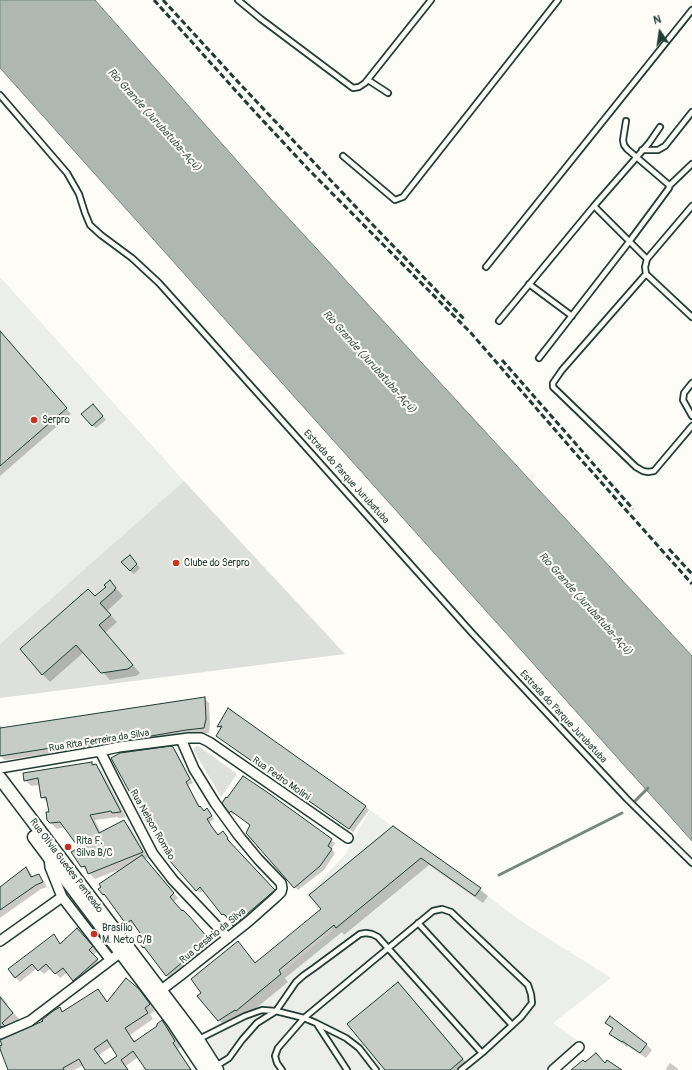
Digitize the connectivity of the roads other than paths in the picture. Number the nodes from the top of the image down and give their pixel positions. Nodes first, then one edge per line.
1 (238, 0) edge
2 (431, 0) edge
3 (558, 0) edge
4 (692, 10) edge
5 (368, 80) junction
6 (388, 93) dead end
7 (0, 95) edge
8 (692, 112) edge
9 (626, 121) dead end
10 (660, 127) dead end
11 (642, 150) junction
12 (343, 156) dead end
13 (636, 157) junction
14 (692, 164) edge
15 (669, 186) junction
16 (594, 206) junction
17 (692, 206) edge
18 (630, 242) junction
19 (647, 259) junction
20 (486, 267) dead end
21 (646, 274) junction
22 (529, 284) junction
23 (572, 316) junction
24 (692, 317) edge
25 (499, 321) dead end
26 (539, 358) dead end
27 (692, 384) edge
28 (692, 416) edge
29 (692, 426) edge
30 (201, 738) joint
31 (181, 739) junction
32 (100, 751) junction
33 (0, 768) edge
34 (0, 778) edge
35 (0, 792) edge
36 (348, 838) dead end
37 (49, 857) junction
38 (692, 863) edge
39 (62, 897) junction
40 (418, 923) junction
41 (228, 938) junction
42 (0, 941) edge
43 (388, 948) junction
44 (124, 949) junction
45 (110, 959) junction
46 (157, 993) junction
47 (276, 1011) junction
48 (304, 1018) junction
49 (316, 1023) junction
50 (512, 1024) junction
51 (0, 1034) edge
52 (198, 1040) junction
53 (579, 1047) dead end
54 (482, 1053) junction
55 (202, 1056) junction
56 (212, 1069) edge
57 (282, 1070) edge
58 (347, 1070) edge
59 (376, 1070) edge
60 (461, 1070) edge
61 (553, 1070) edge

1 - 5 lane
2 - 5 lane
3 - 12 lane
4 - 20 lane
5 - 6 lane
7 - 38 lane, Estrada do Parque Jurubatuba
8 - 11 lane
9 - 13 lane
10 - 11 lane
11 - 13 lane
13 - 15 lane
13 - 16 lane
14 - 15 lane
15 - 18 lane
16 - 18 lane
16 - 22 lane
17 - 19 lane
18 - 19 lane
18 - 23 lane
19 - 21 lane
21 - 24 lane
21 - 29 lane
22 - 23 lane
22 - 25 lane
23 - 26 lane
27 - 28 lane
30 - 31 street, Rua Rita Ferreira da Silva
30 - 36 street, Rua Pedro Molini
31 - 32 street, Rua Rita Ferreira da Silva
31 - 41 street, Rua Cesário da Silva
32 - 33 street, Rua Rita Ferreira da Silva
32 - 41 street, Rua Nelson Romão
34 - 44 main road, Rua Olívia Guedes Penteado
35 - 37 main road, Rua Olívia Guedes Penteado
37 - 39 street
37 - 44 main road, Rua Olívia Guedes Penteado
39 - 42 street
39 - 45 street
40 - 43 lane
40 - 50 lane
40 - 50 lane
41 - 46 street, Rua Cesário da Silva
43 - 47 lane
43 - 48 lane
43 - 54 lane
44 - 45 street
44 - 46 main road, Rua Olívia Guedes Penteado
45 - 51 street
46 - 52 main road, Rua Olívia Guedes Penteado
46 - 55 main road, Rua Olívia Guedes Penteado
47 - 48 lane
47 - 52 lane
47 - 56 lane
48 - 49 lane
48 - 57 lane
49 - 58 lane
49 - 59 lane
50 - 54 lane
52 - 55 main road, Rua Olívia Guedes Penteado
53 - 61 street
54 - 60 lane
55 - 56 main road, Rua Olívia Guedes Penteado

